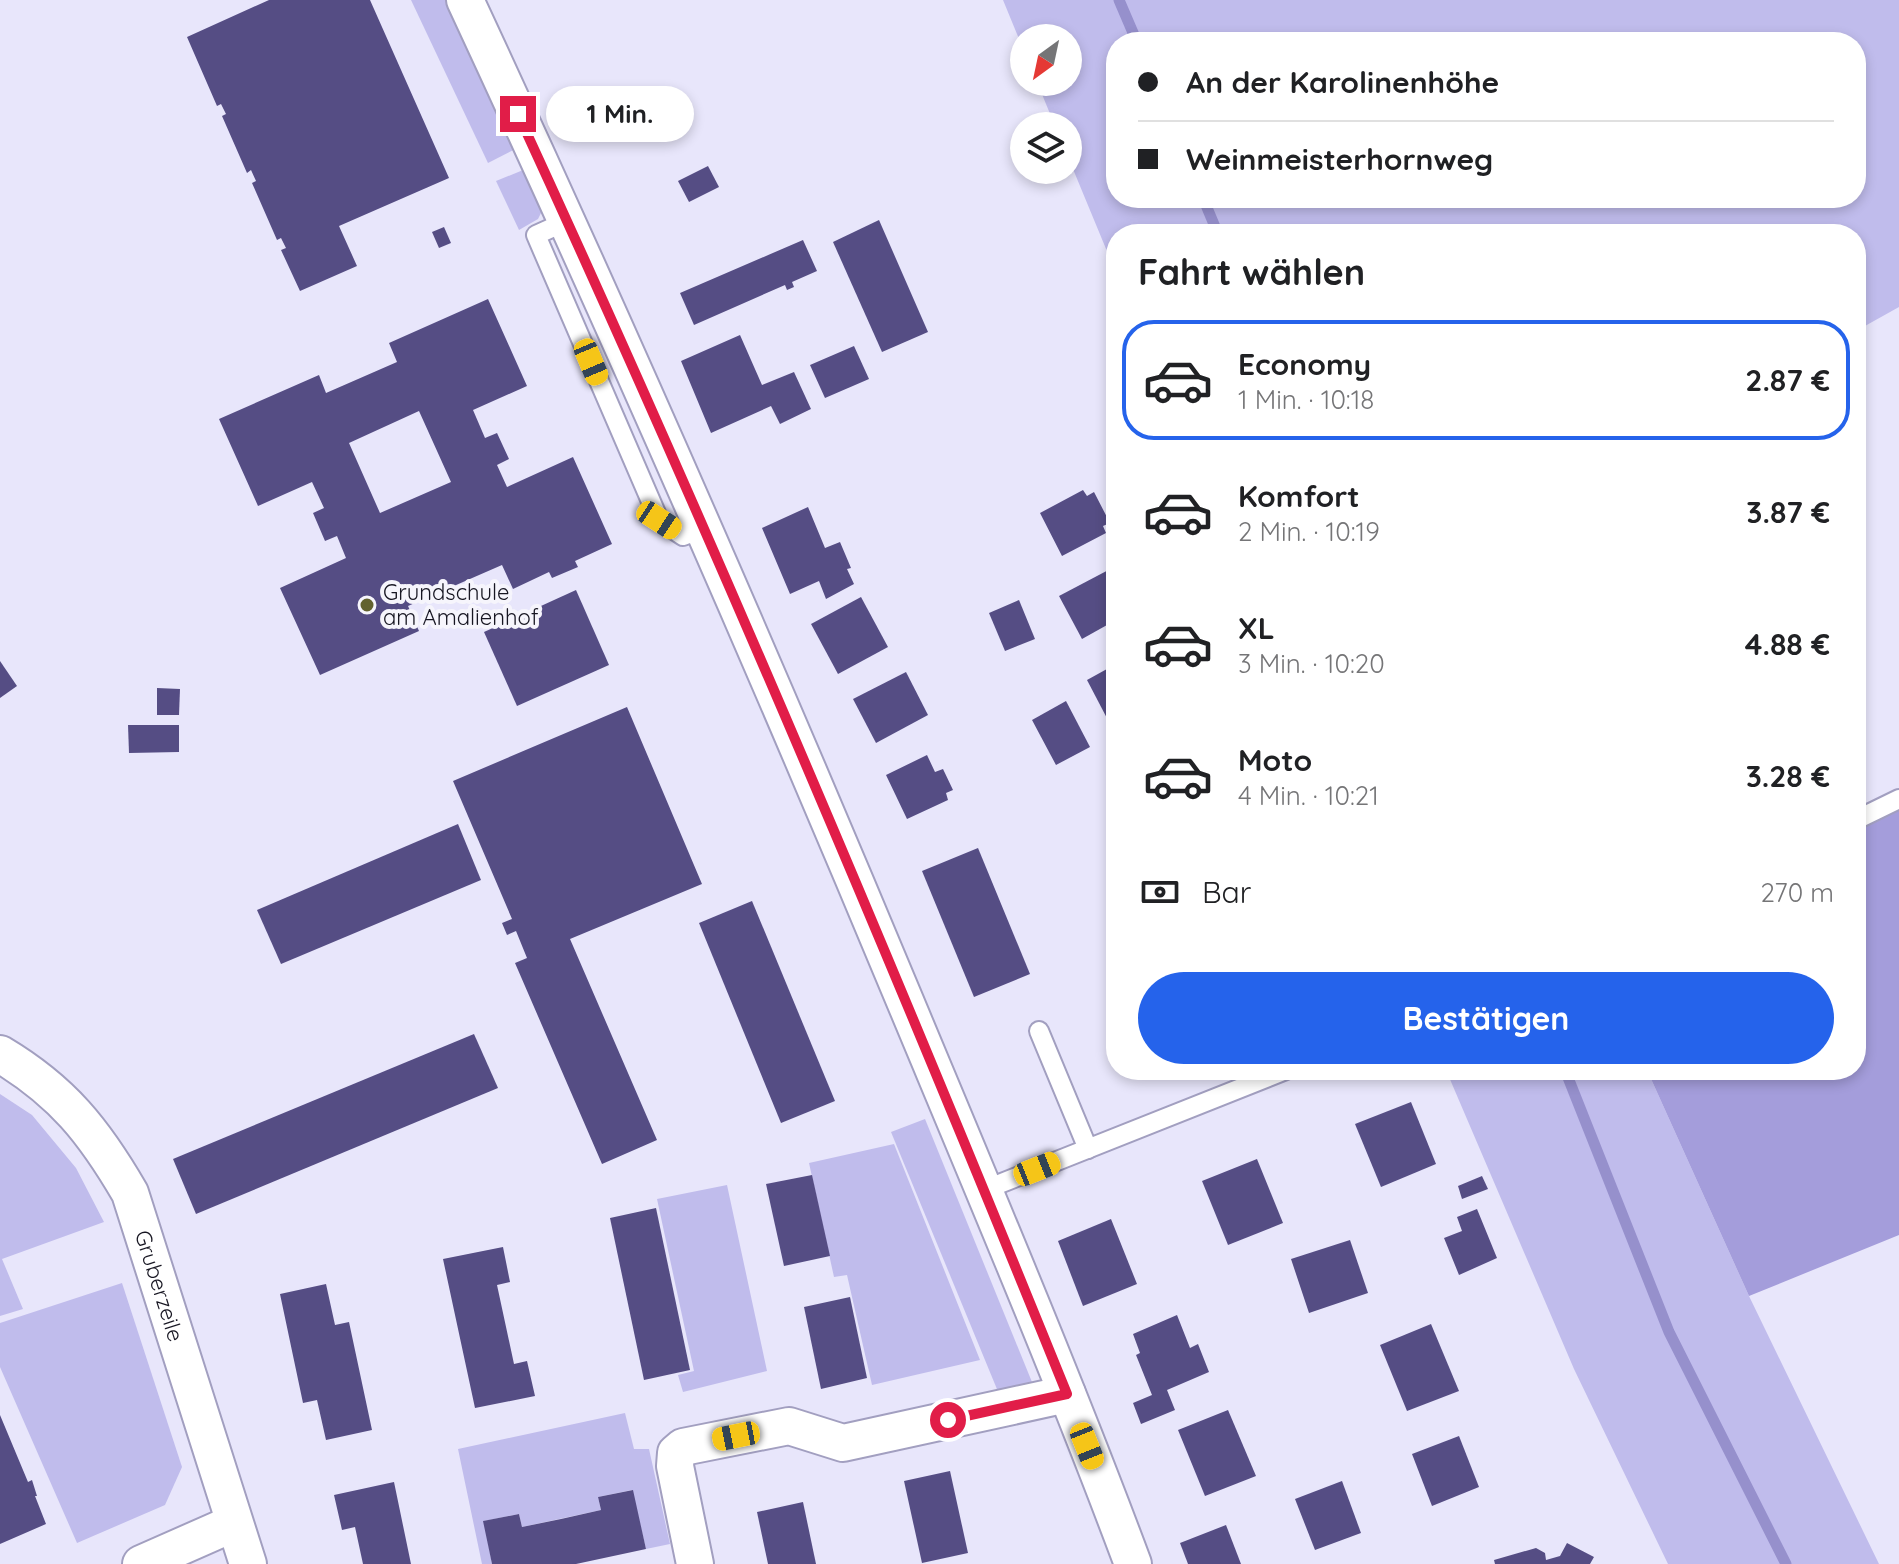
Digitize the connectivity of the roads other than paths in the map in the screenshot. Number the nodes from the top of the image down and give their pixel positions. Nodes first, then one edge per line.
1 (465, 0) edge
2 (1899, 799) edge
3 (1866, 815) edge
4 (1039, 1031) dead end
5 (0, 1054) edge
6 (1261, 1080) edge
7 (1088, 1149) junction
8 (984, 1190) junction
9 (1067, 1394) junction
10 (234, 1523) junction
11 (141, 1564) edge
12 (248, 1564) edge
13 (695, 1564) edge
14 (1133, 1564) edge

1 - 8 street
2 - 3 lane
4 - 7 lane
5 - 10 street, Gruberzeile
6 - 7 lane
7 - 8 lane
8 - 9 street
9 - 13 street
9 - 14 street
10 - 11 street
10 - 12 street, Gruberzeile

